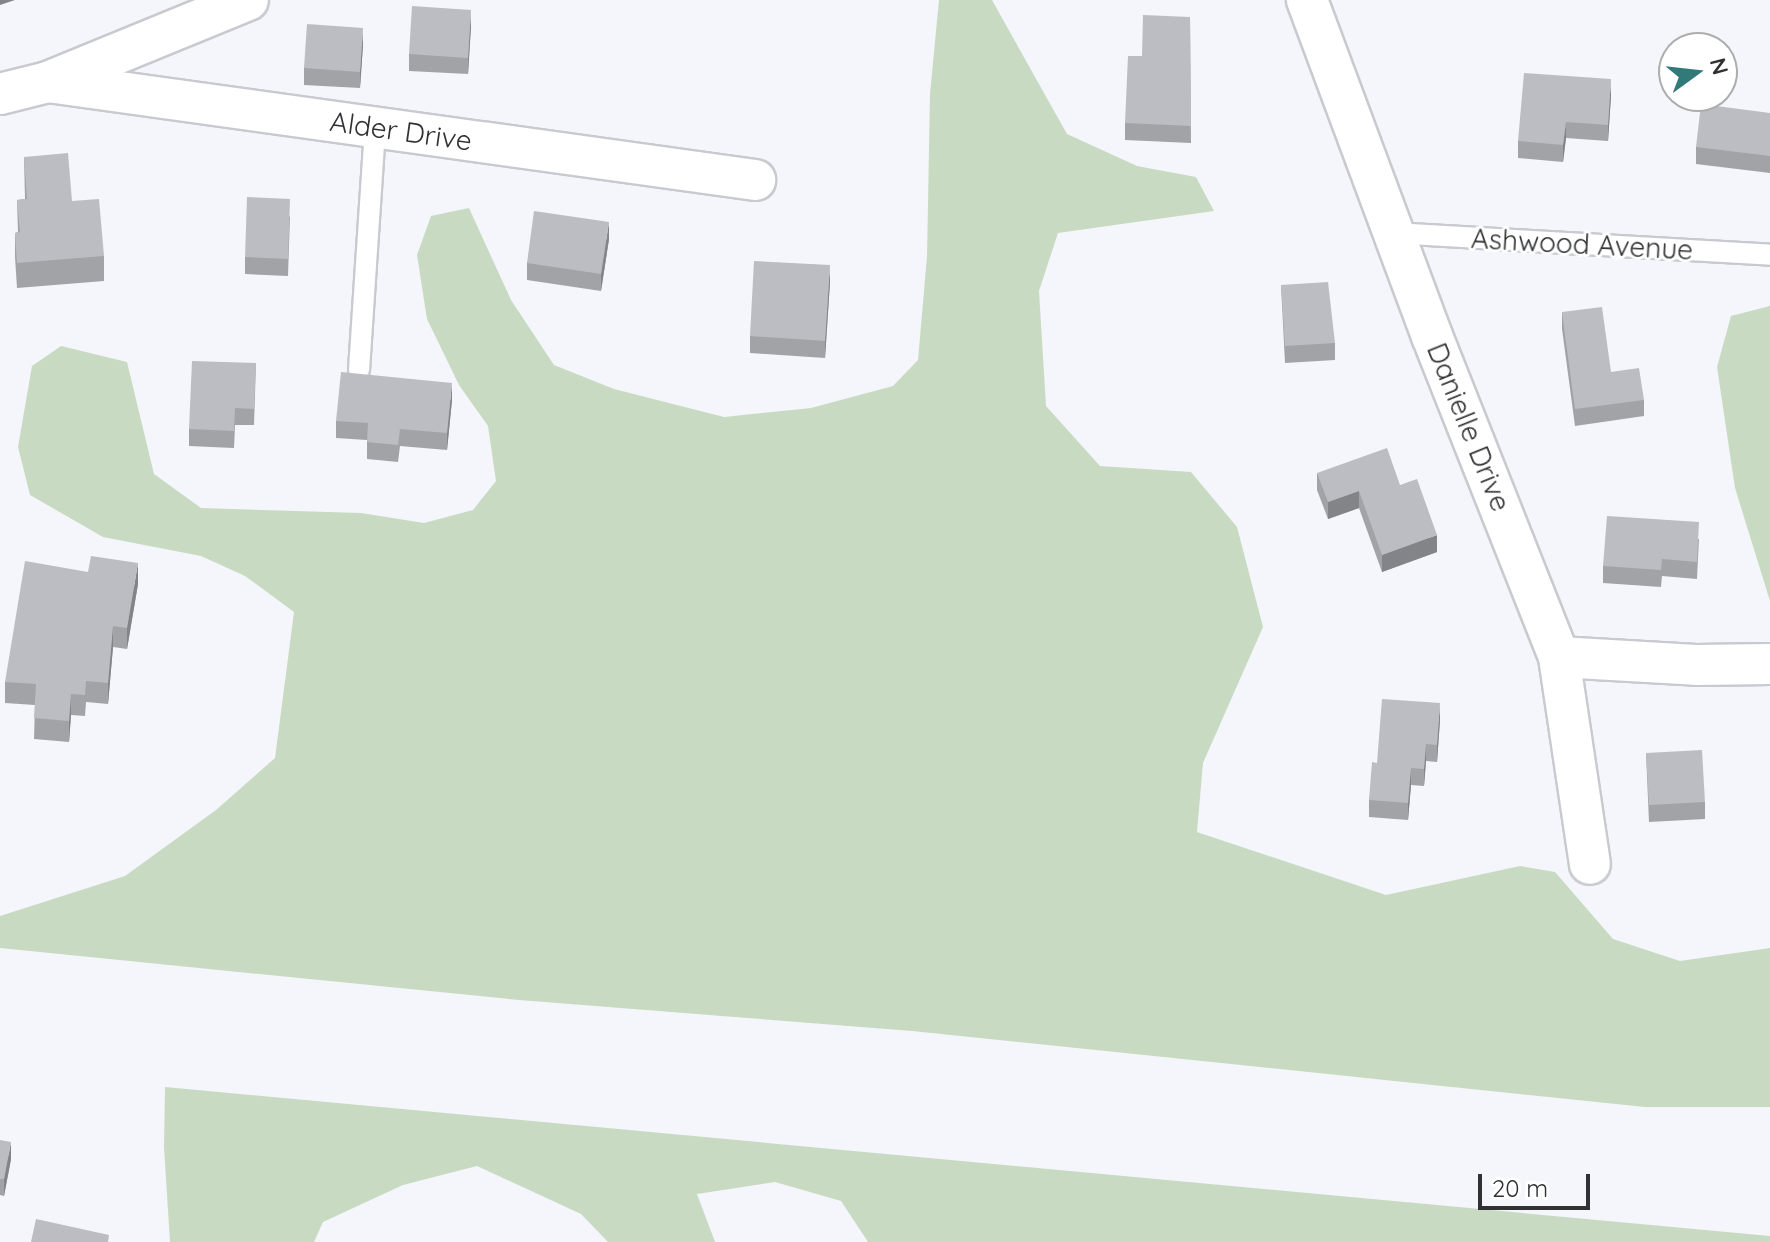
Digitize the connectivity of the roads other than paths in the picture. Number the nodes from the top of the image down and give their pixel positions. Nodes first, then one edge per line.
1 (248, 0) edge
2 (1307, 0) edge
3 (48, 82) junction
4 (0, 94) edge
5 (375, 127) junction
6 (755, 180) dead end
7 (1394, 233) junction
8 (1770, 255) edge
9 (359, 370) edge
10 (1559, 657) junction
11 (1770, 664) edge
12 (1590, 864) dead end

1 - 3 street
2 - 7 street, Danielle Drive
3 - 4 street
3 - 5 street, Alder Drive
5 - 6 street, Alder Drive
5 - 9 lane
7 - 8 lane, Ashwood Avenue
7 - 10 street, Danielle Drive
10 - 11 street
10 - 12 street, Danielle Drive

